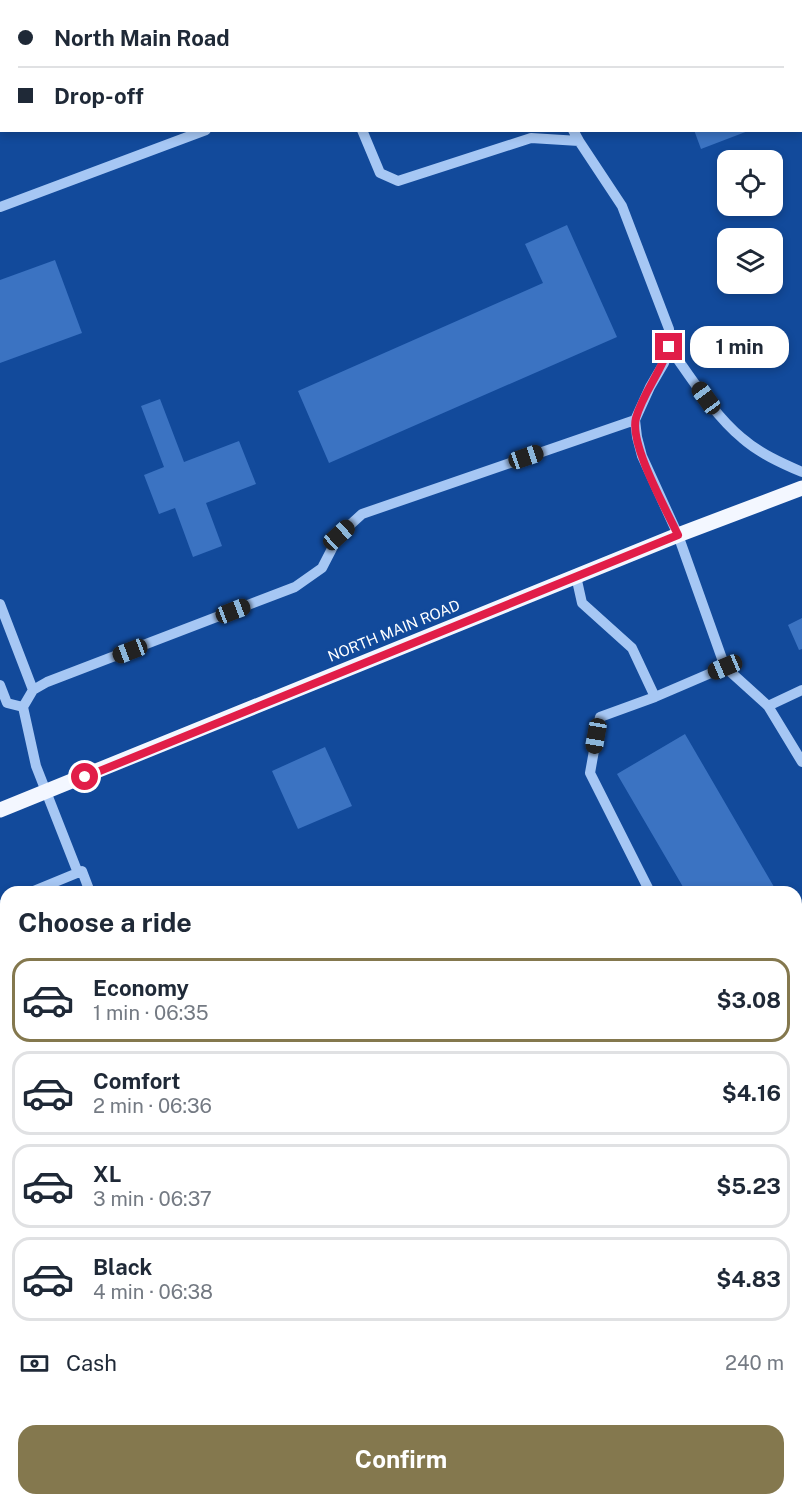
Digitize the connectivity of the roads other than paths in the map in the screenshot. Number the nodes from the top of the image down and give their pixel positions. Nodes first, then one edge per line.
1 (201, 132) edge
2 (363, 132) edge
3 (574, 132) edge
4 (579, 141) junction
5 (0, 207) edge
6 (669, 347) junction
7 (635, 420) junction
8 (802, 472) edge
9 (802, 488) edge
10 (678, 535) junction
11 (576, 576) junction
12 (0, 604) edge
13 (725, 667) junction
14 (0, 685) edge
15 (33, 690) junction
16 (802, 690) edge
17 (655, 697) junction
18 (768, 706) junction
19 (23, 707) junction
20 (802, 762) edge
21 (47, 792) junction
22 (0, 810) edge
23 (78, 873) junction
24 (46, 886) edge
25 (88, 886) edge
26 (647, 886) edge

1 - 5 street
2 - 4 street
3 - 4 street
4 - 6 street
6 - 7 street
6 - 8 street
7 - 10 street
7 - 15 street
9 - 10 main road, NORTH MAIN ROAD
10 - 11 main road, NORTH MAIN ROAD
10 - 13 street
11 - 17 street
11 - 21 main road, NORTH MAIN ROAD
12 - 15 street
13 - 17 street
13 - 18 street
14 - 19 street
15 - 19 street
16 - 18 street
17 - 26 street
18 - 20 street
19 - 21 street
21 - 22 main road, NORTH MAIN ROAD
21 - 23 street
23 - 24 street
23 - 25 street

